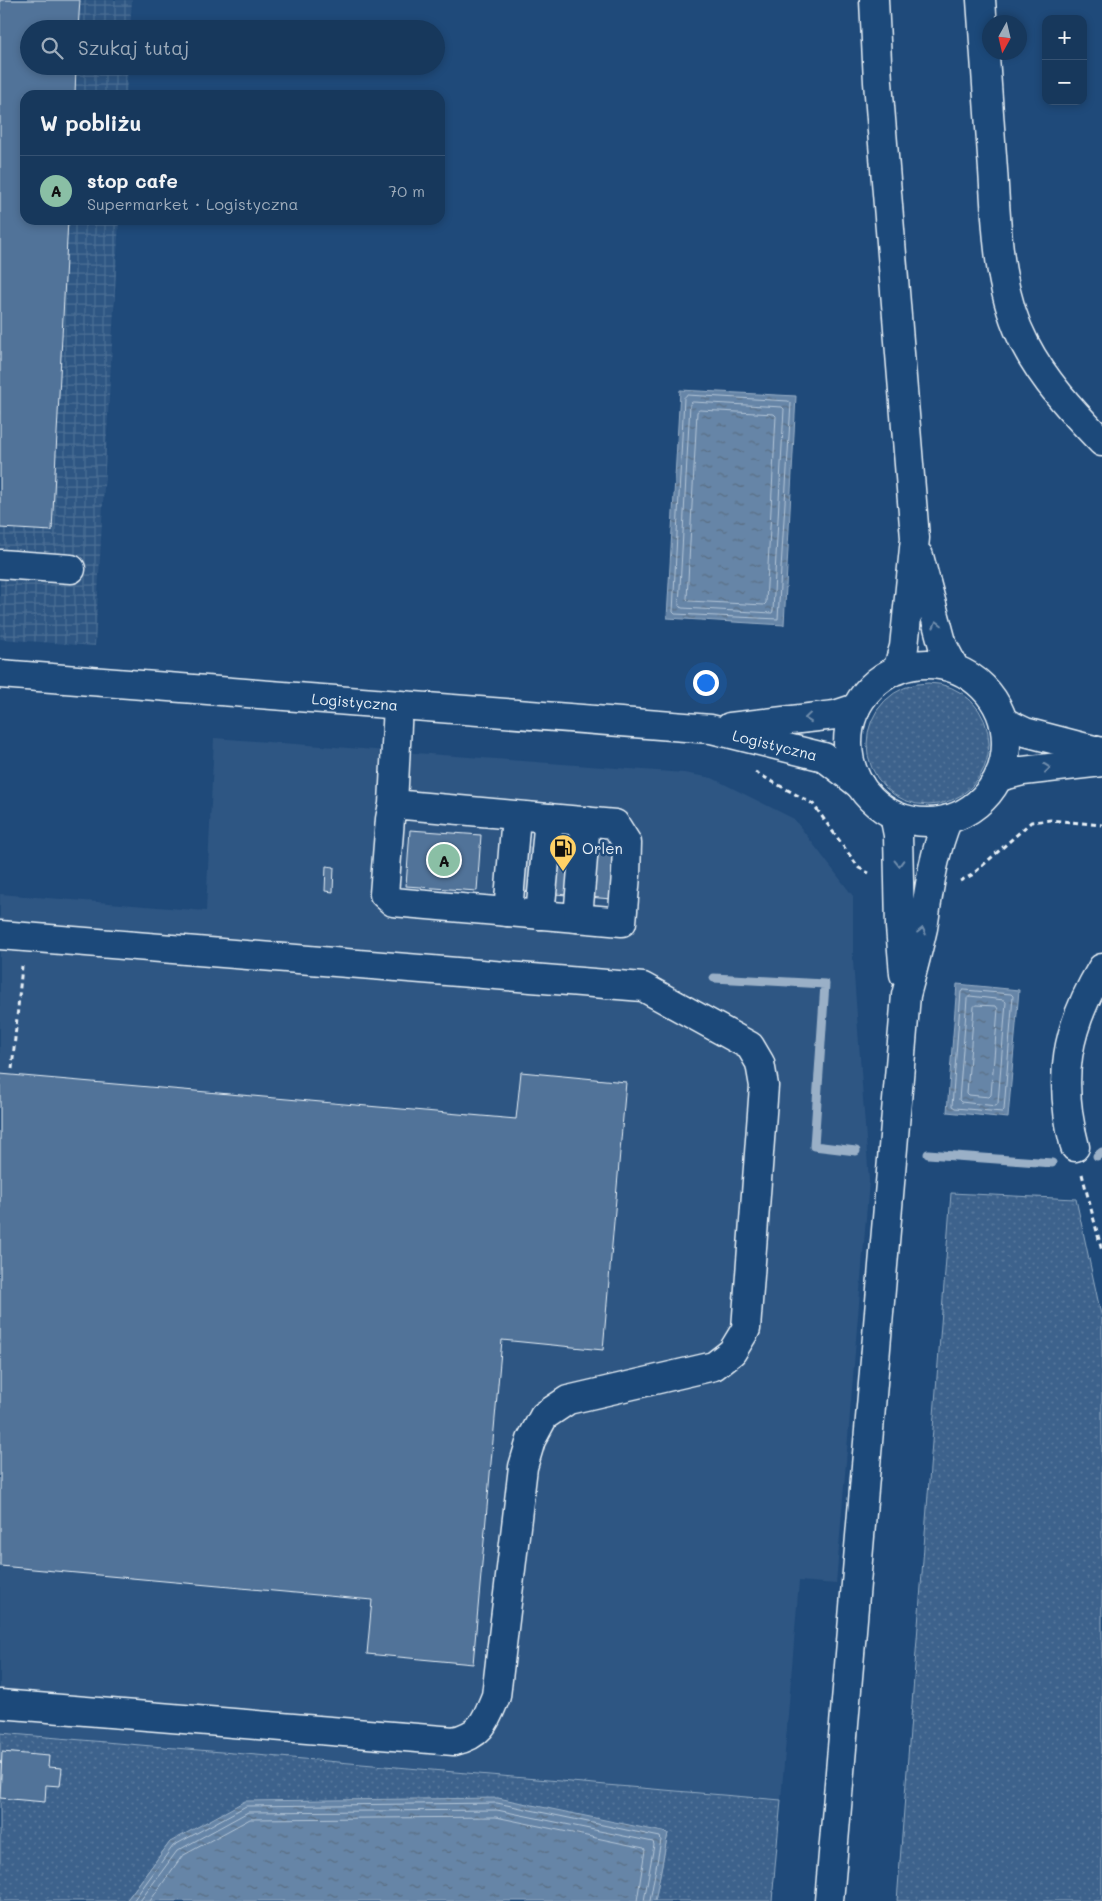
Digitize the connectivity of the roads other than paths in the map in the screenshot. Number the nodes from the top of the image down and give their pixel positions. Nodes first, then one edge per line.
1 (874, 0) edge
2 (981, 0) edge
3 (1102, 442) edge
4 (915, 538) junction
5 (0, 564) edge
6 (71, 569) dead end
7 (955, 669) junction
8 (897, 670) junction
9 (0, 674) edge
10 (398, 705) junction
11 (856, 708) junction
12 (1004, 722) junction
13 (711, 729) junction
14 (1102, 752) edge
15 (1102, 762) edge
16 (999, 777) junction
17 (860, 785) junction
18 (393, 804) junction
19 (894, 815) junction
20 (516, 816) junction
21 (549, 818) junction
22 (948, 819) junction
23 (586, 822) junction
24 (508, 912) junction
25 (540, 915) junction
26 (578, 918) junction
27 (0, 935) edge
28 (1102, 968) edge
29 (906, 995) junction
30 (1075, 1147) road end
31 (0, 1704) edge
32 (829, 1901) edge

1 - 4 main road
2 - 3 main road
7 -> 4 main road
4 - 8 main road
5 - 6 main road
7 - 8 main road
7 - 12 main road
8 - 11 main road
9 - 10 main road, Logistyczna
10 - 13 main road, Logistyczna
10 - 18 main road
11 -> 13 main road, Logistyczna
11 - 17 main road
12 - 14 main road
12 - 16 main road
13 - 17 main road, Logistyczna
16 -> 15 main road
16 - 22 main road
17 - 19 main road
18 - 20 main road
18 - 24 main road
19 - 22 main road
19 -> 29 main road
20 - 21 main road
20 - 24 main road
21 - 23 main road
21 - 25 main road
29 -> 22 main road
23 - 26 main road
23 - 26 main road
24 - 25 main road
25 - 26 main road
27 - 31 main road
28 - 30 main road
29 - 32 main road

